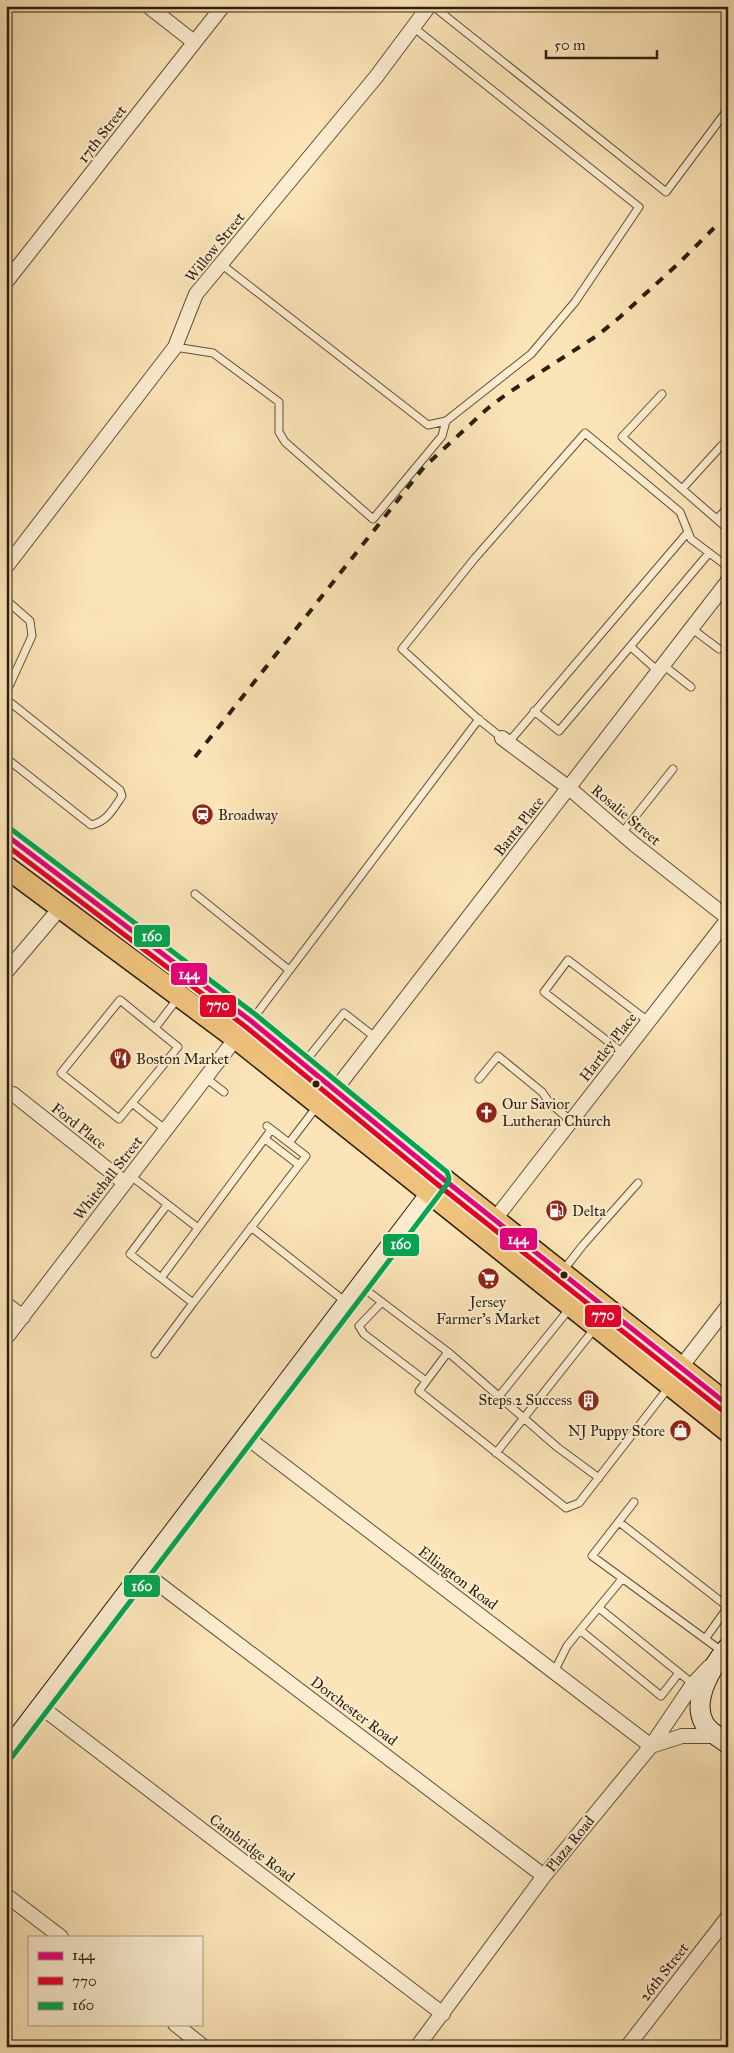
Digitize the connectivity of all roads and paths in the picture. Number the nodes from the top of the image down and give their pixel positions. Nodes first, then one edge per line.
1 (148, 6) edge
2 (223, 6) edge
3 (429, 6) edge
4 (433, 6) edge
5 (413, 27) junction
6 (194, 42) junction
7 (728, 109) edge
8 (221, 264) junction
9 (6, 282) edge
10 (175, 347) junction
11 (662, 394) dead end
12 (446, 421) junction
13 (722, 445) dead end
14 (682, 489) junction
15 (728, 507) edge
16 (717, 519) junction
17 (728, 529) edge
18 (688, 532) junction
19 (709, 552) junction
20 (6, 567) edge
21 (728, 567) edge
22 (726, 589) edge
23 (6, 600) edge
24 (691, 628) junction
25 (631, 647) junction
26 (719, 649) dead end
27 (661, 668) junction
28 (691, 687) dead end
29 (6, 693) edge
30 (6, 699) edge
31 (534, 711) junction
32 (479, 719) junction
33 (505, 740) junction
34 (6, 758) edge
35 (673, 769) dead end
36 (569, 788) junction
37 (622, 833) junction
38 (6, 835) edge
39 (8, 872) edge
40 (195, 894) dead end
41 (61, 907) junction
42 (728, 918) edge
43 (290, 970) junction
44 (6, 972) edge
45 (180, 996) junction
46 (251, 1021) junction
47 (648, 1021) junction
48 (155, 1028) junction
49 (236, 1038) junction
50 (376, 1038) junction
51 (623, 1053) junction
52 (304, 1064) junction
53 (206, 1078) junction
54 (479, 1079) dead end
55 (335, 1090) junction
56 (224, 1092) dead end
57 (13, 1094) dead end
58 (132, 1103) junction
59 (318, 1105) junction
60 (571, 1121) junction
61 (166, 1130) junction
62 (265, 1139) junction
63 (289, 1143) junction
64 (299, 1164) junction
65 (128, 1179) junction
66 (638, 1183) dead end
67 (436, 1186) junction
68 (167, 1205) junction
69 (495, 1219) junction
70 (251, 1227) junction
71 (198, 1228) junction
72 (562, 1272) junction
73 (161, 1278) junction
74 (360, 1286) junction
75 (382, 1302) junction
76 (194, 1303) junction
77 (347, 1303) junction
78 (6, 1304) edge
79 (572, 1306) junction
80 (728, 1306) edge
81 (23, 1317) junction
82 (597, 1326) junction
83 (6, 1338) edge
84 (448, 1352) junction
85 (155, 1354) dead end
86 (676, 1376) junction
87 (426, 1381) junction
88 (500, 1395) junction
89 (728, 1406) edge
90 (524, 1417) junction
91 (728, 1431) edge
92 (245, 1436) junction
93 (496, 1452) junction
94 (599, 1478) junction
95 (634, 1502) dead end
96 (619, 1522) junction
97 (143, 1572) junction
98 (622, 1579) junction
99 (728, 1607) edge
100 (599, 1608) junction
101 (580, 1630) junction
102 (705, 1639) junction
103 (726, 1649) edge
104 (554, 1672) junction
105 (679, 1672) junction
106 (693, 1684) junction
107 (41, 1707) junction
108 (722, 1740) edge
109 (651, 1746) junction
110 (6, 1752) edge
111 (544, 1876) junction
112 (6, 1895) edge
113 (728, 1917) edge
114 (60, 1936) edge
115 (443, 2014) junction
116 (178, 2026) edge
117 (204, 2047) edge
118 (417, 2047) edge
119 (627, 2047) edge

1 - 6 street
2 - 6 street, 17th Street
3 - 5 street, Willow Street
4 - 7 lane
5 - 8 street, Willow Street
5 - 12 lane
6 - 9 street, 17th Street
8 - 10 street, Willow Street
8 - 12 lane
10 - 12 lane
10 - 20 street, Willow Street
11 - 14 lane
13 - 14 lane
14 - 16 lane
15 - 16 lane
16 - 17 lane
18 - 19 lane
18 - 31 lane
18 - 32 lane
19 - 21 lane
19 - 25 lane
22 - 24 street, Banta Place
23 - 29 lane
24 - 26 lane
24 - 27 street, Banta Place
25 - 27 lane
25 - 31 lane
27 - 28 lane
27 - 36 street, Banta Place
30 - 34 lane
31 - 33 lane
32 - 33 lane
32 - 43 lane
33 - 36 street, Rosalie Street
35 - 37 lane
36 - 37 street, Rosalie Street
36 - 50 street, Banta Place
37 - 42 street, Rosalie Street
38 - 46 main road
39 - 41 main road
40 - 43 lane
41 - 44 street
41 - 45 main road
42 - 47 street, Hartley Place
43 - 46 lane
45 - 48 lane
45 - 49 main road
46 - 52 main road
47 - 51 street, Hartley Place
47 - 51 lane
48 - 58 lane
48 - 58 lane
49 - 53 street, Whitehall Street
49 - 59 main road
50 - 52 lane
50 - 55 street, Banta Place
51 - 60 street, Hartley Place
52 - 55 main road
53 - 56 lane
53 - 61 street, Whitehall Street
54 - 60 lane
55 - 67 main road
57 - 65 street, Ford Place
58 - 61 lane
59 - 63 lane
59 - 67 main road
60 - 69 street, Hartley Place
61 - 65 street, Whitehall Street
62 - 63 lane
62 - 64 lane
62 - 71 lane
63 - 64 lane
64 - 70 lane
65 - 68 lane
65 - 81 street, Whitehall Street
66 - 72 lane
67 - 69 main road
67 - 74 street
67 - 79 main road
68 - 71 lane
68 - 73 lane
69 - 72 main road
70 - 76 lane
70 - 77 lane
71 - 73 lane
72 - 86 main road
73 - 76 lane
74 - 75 lane
74 - 77 street
75 - 84 lane
75 - 87 lane
76 - 85 lane
77 - 92 street
78 - 81 street
79 - 82 main road
79 - 88 lane
80 - 86 street
81 - 83 street, Whitehall Street
82 - 86 main road
82 - 90 lane
84 - 87 lane
84 - 88 lane
86 - 89 main road
86 - 91 main road
86 - 94 lane
87 - 93 lane
88 - 90 lane
90 - 93 lane
90 - 94 lane
92 - 97 street
92 - 104 street, Ellington Road
93 - 94 lane
95 - 96 lane
96 - 98 lane
96 - 99 lane
97 - 107 street
97 - 111 street, Dorchester Road
98 - 100 lane
98 - 102 lane
99 - 102 lane
100 - 101 lane
100 - 105 lane
101 - 104 lane
101 - 105 lane
102 - 103 lane
103 - 106 street, Plaza Road
103 - 108 street
104 - 109 street, Ellington Road
105 - 106 lane
106 - 109 street, Plaza Road
107 - 110 street
107 - 115 street, Cambridge Road
108 - 109 street
109 - 111 street, Plaza Road
111 - 115 street, Plaza Road
112 - 114 street
113 - 119 street, 26th Street
115 - 118 street, Plaza Road
116 - 117 street

